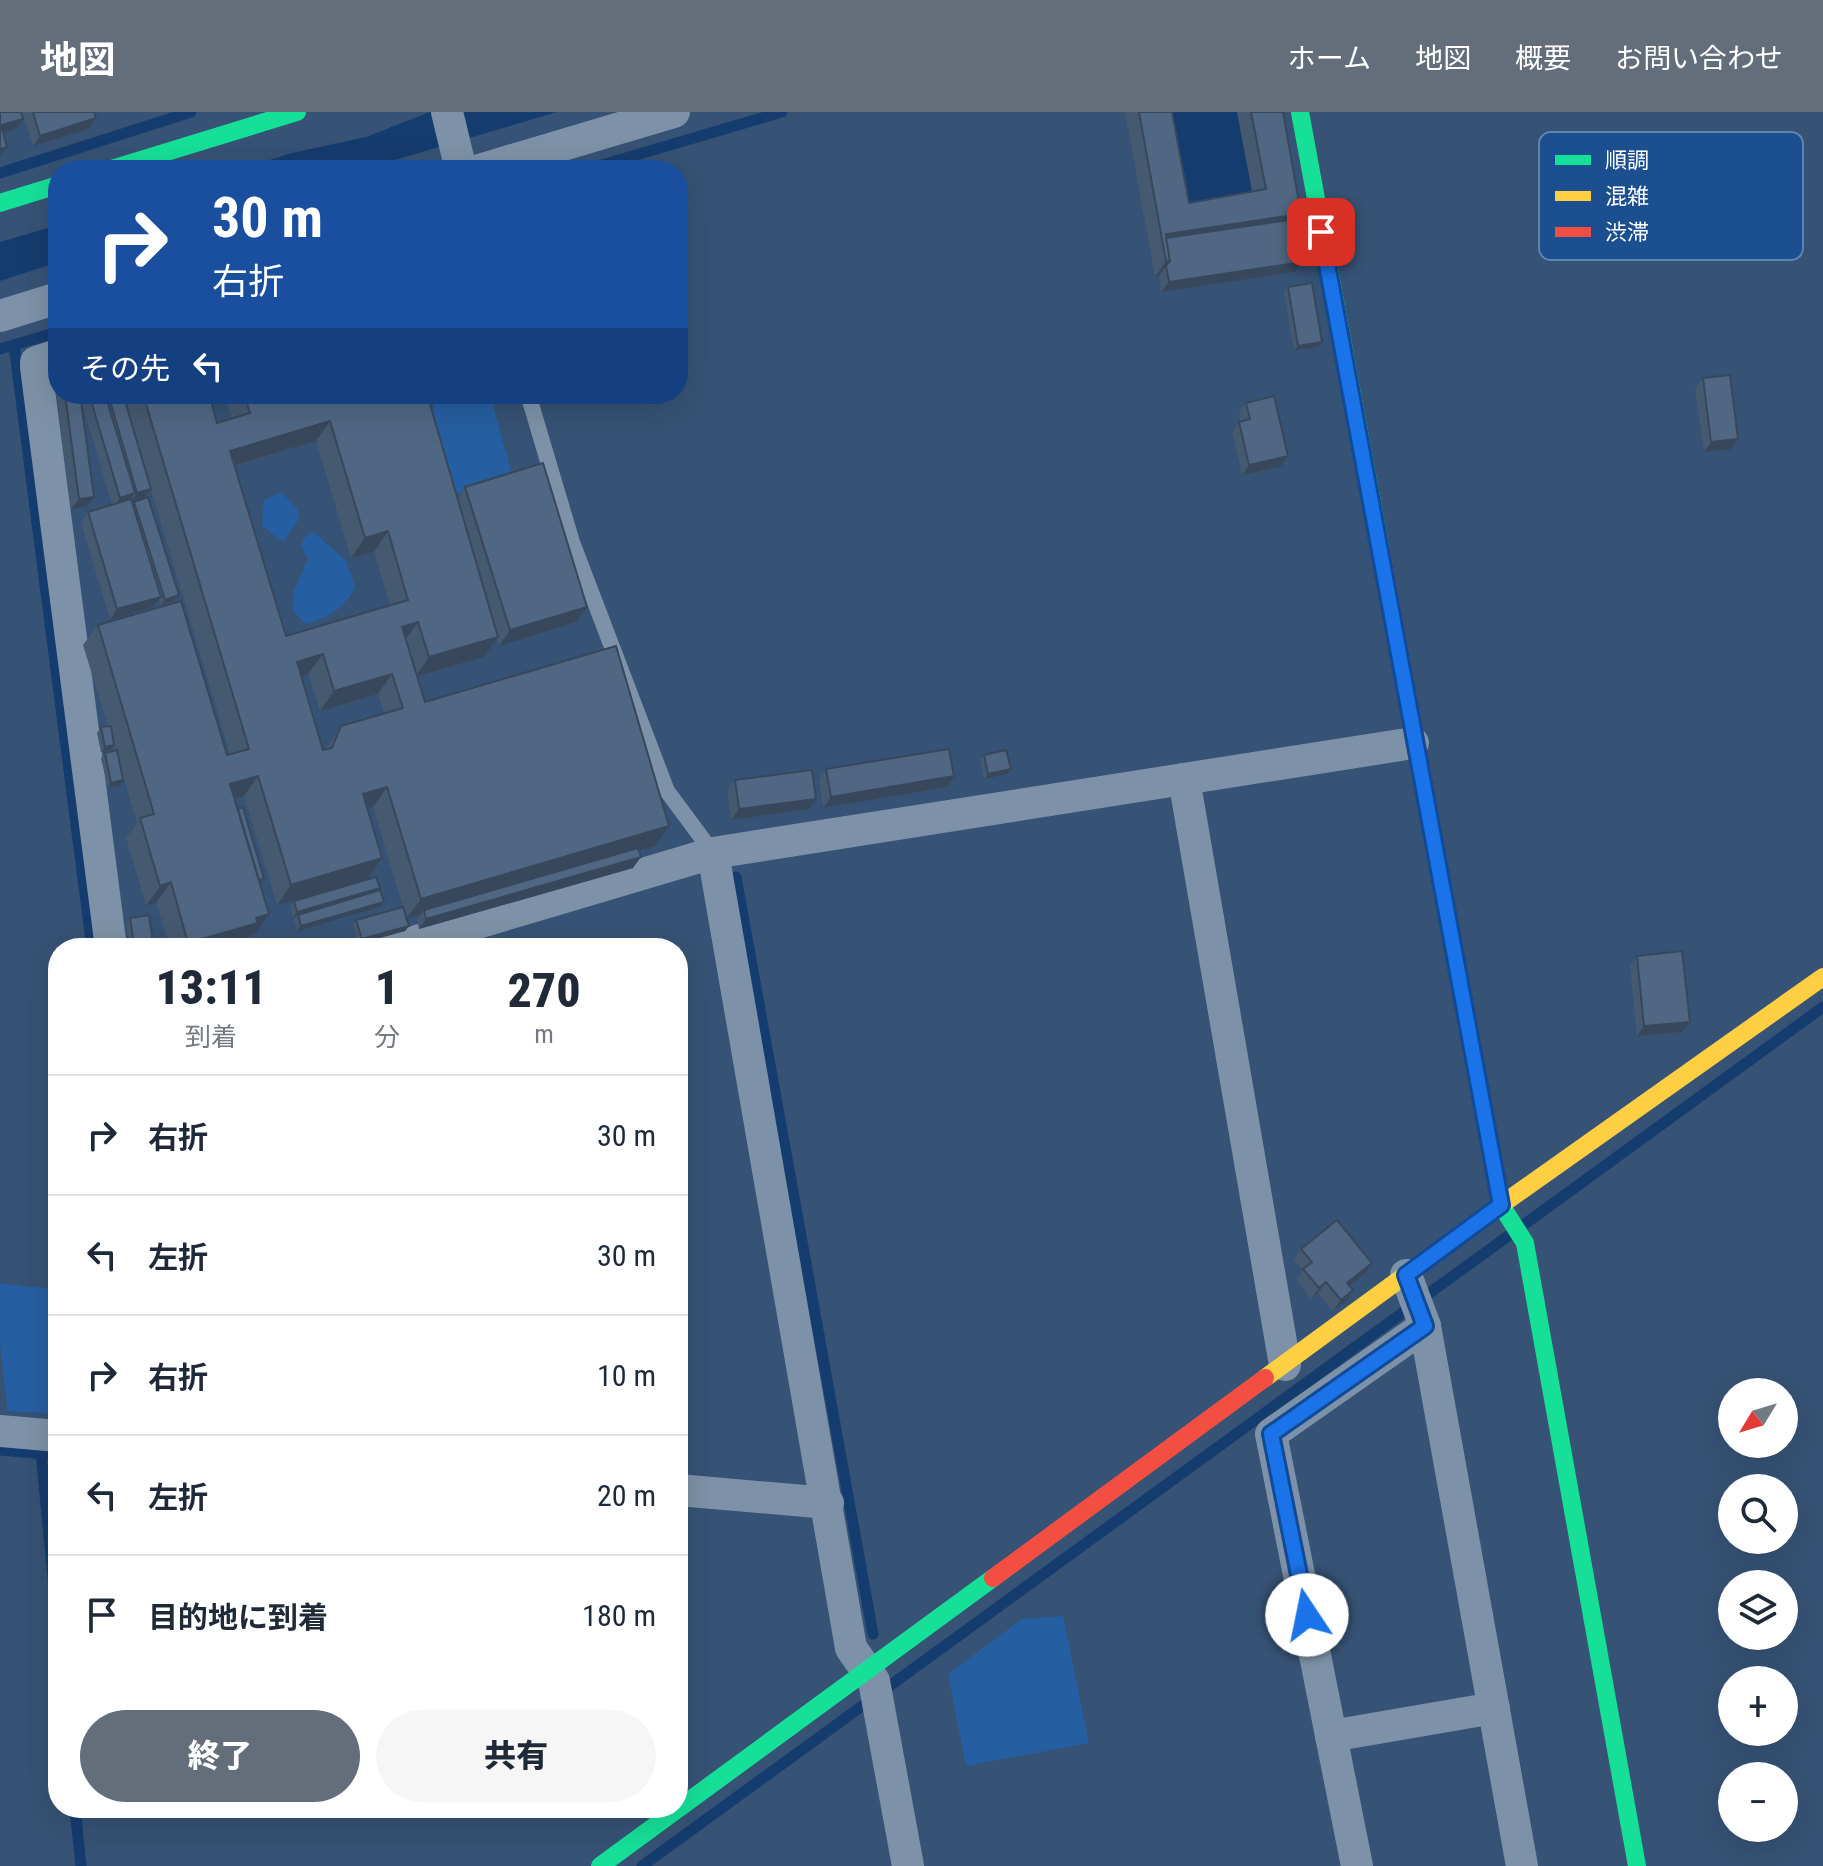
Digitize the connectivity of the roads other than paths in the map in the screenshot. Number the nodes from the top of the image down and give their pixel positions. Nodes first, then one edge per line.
1 (297, 112) edge
2 (447, 112) edge
3 (674, 112) edge
4 (1300, 112) edge
5 (141, 160) edge
6 (459, 160) edge
7 (513, 160) edge
8 (48, 188) edge
9 (0, 203) edge
10 (48, 301) edge
11 (0, 316) edge
12 (48, 358) edge
13 (531, 404) edge
14 (1413, 743) junction
15 (1184, 779) junction
16 (713, 853) junction
17 (110, 938) edge
18 (427, 938) edge
19 (1823, 977) edge
20 (1501, 1205) junction
21 (1416, 1302) junction
22 (1285, 1365) junction
23 (0, 1431) edge
24 (48, 1435) edge
25 (688, 1491) edge
26 (828, 1503) junction
27 (874, 1688) junction
28 (1494, 1708) junction
29 (1331, 1736) junction
30 (688, 1809) edge
31 (674, 1818) edge
32 (600, 1866) edge
33 (908, 1866) edge
34 (1357, 1866) edge
35 (1522, 1866) edge
36 (1637, 1866) edge

1 - 5 street
2 - 6 street
3 - 7 street
4 - 14 street
8 - 9 street
10 - 11 street
12 - 17 street
13 - 16 lane
14 - 15 street
14 - 20 street
15 - 16 street
15 - 22 street
16 - 18 street
16 - 26 street
19 - 20 street
20 - 21 street
20 - 36 street
21 - 22 street
21 - 28 street
21 - 29 street
22 - 27 street
23 - 24 street
25 - 26 street
26 - 27 street
27 - 30 street
27 - 33 street
28 - 29 street
28 - 35 street
29 - 34 street
31 - 32 street

